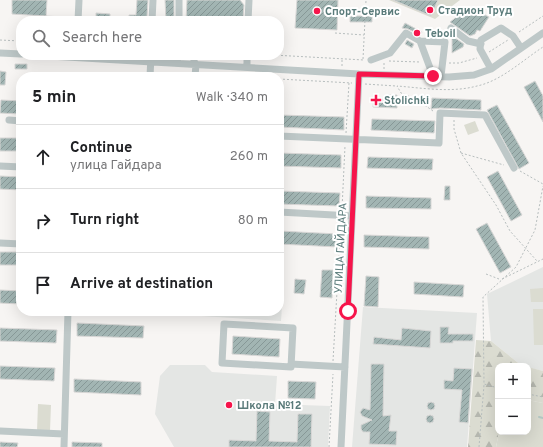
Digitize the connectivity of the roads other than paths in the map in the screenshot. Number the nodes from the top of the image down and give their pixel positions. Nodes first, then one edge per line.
1 (79, 0) edge
2 (153, 0) edge
3 (179, 0) edge
4 (249, 0) edge
5 (78, 16) edge
6 (152, 16) edge
7 (179, 16) edge
8 (247, 16) edge
9 (451, 28) dead end
10 (543, 33) edge
11 (420, 41) junction
12 (480, 44) junction
13 (521, 48) junction
14 (0, 53) edge
15 (16, 54) edge
16 (151, 60) edge
17 (162, 60) edge
18 (195, 60) edge
19 (247, 60) edge
20 (371, 60) road end
21 (178, 63) joint
22 (195, 64) junction
23 (247, 67) junction
24 (491, 69) junction
25 (150, 72) edge
26 (195, 72) edge
27 (359, 74) junction
28 (433, 76) junction
29 (441, 76) junction
30 (9, 120) dead end
31 (16, 121) edge
32 (284, 136) edge
33 (356, 139) junction
34 (0, 166) edge
35 (16, 167) edge
36 (514, 168) road end
37 (284, 212) edge
38 (352, 216) junction
39 (0, 243) edge
40 (16, 244) edge
41 (68, 316) edge
42 (291, 364) junction
43 (345, 367) junction
44 (0, 431) edge
45 (64, 434) junction
46 (64, 447) edge
47 (341, 447) edge

1 - 5 street
2 - 6 street
3 - 7 street
4 - 8 street
9 - 12 street
10 - 13 street
11 - 20 street
11 - 28 street
11 - 29 street
12 - 13 street
12 - 24 street
13 - 24 street
14 - 15 street
16 - 25 street
17 - 21 street
18 - 22 street
19 - 23 street
21 - 22 street
22 - 23 street
22 - 26 street
23 - 27 street
24 - 29 street
27 - 28 street
27 - 33 street, УЛИЦА ГАЙДАРА
28 - 29 street
30 - 31 street
32 - 33 street
33 - 36 street
33 - 38 street, УЛИЦА ГАЙДАРА
34 - 35 street
37 - 38 street
38 - 43 street, УЛИЦА ГАЙДАРА
39 - 40 street
41 - 45 street
42 - 42 street
42 - 43 street
43 - 47 street, УЛИЦА ГАЙДАРА
44 - 45 street
45 - 46 street

